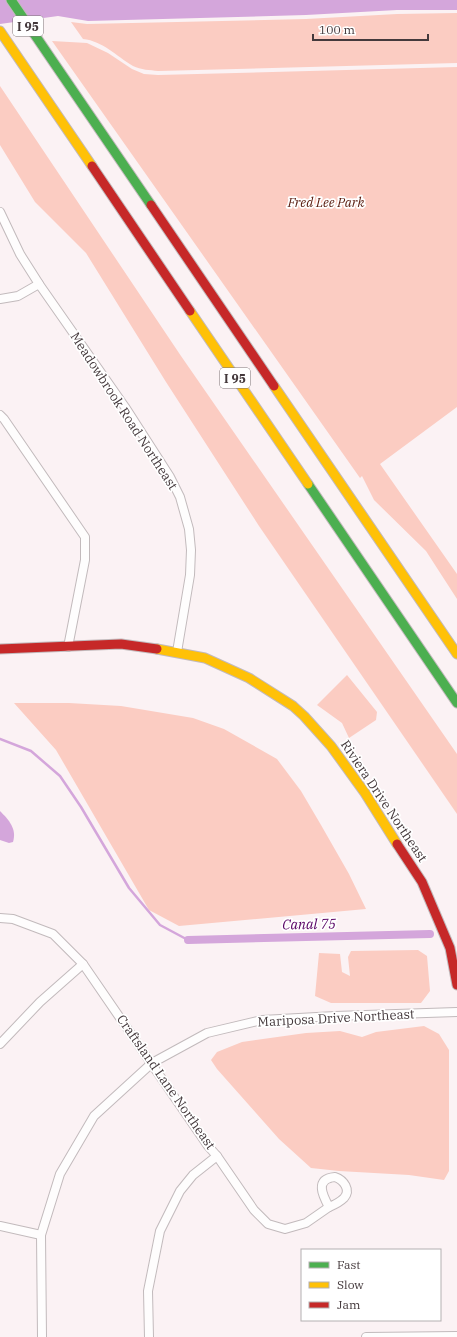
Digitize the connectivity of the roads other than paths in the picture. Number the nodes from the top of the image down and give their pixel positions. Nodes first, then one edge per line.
1 (11, 0) edge
2 (0, 32) edge
3 (0, 212) edge
4 (39, 284) junction
5 (0, 299) edge
6 (0, 415) edge
7 (68, 647) junction
8 (0, 649) edge
9 (177, 652) junction
10 (457, 654) edge
11 (457, 703) edge
12 (0, 918) edge
13 (83, 964) junction
14 (457, 985) edge
15 (457, 1012) edge
16 (0, 1044) edge
17 (152, 1063) junction
18 (217, 1156) junction
19 (329, 1207) dead end
20 (0, 1226) edge
21 (41, 1235) junction
22 (457, 1336) edge
23 (42, 1337) edge
24 (149, 1337) edge
25 (366, 1337) edge

1 - 10 main road, I 95
2 - 11 main road, I 95
3 - 4 street, Meadowbrook Road Northeast
4 - 5 street
4 - 9 street, Meadowbrook Road Northeast
6 - 7 street
7 - 8 main road, Riviera Drive Northeast
7 - 9 main road, Riviera Drive Northeast
9 - 14 main road, Riviera Drive Northeast
12 - 13 street, Craftsland Lane Northeast
13 - 16 street
13 - 17 street, Craftsland Lane Northeast
15 - 17 street, Mariposa Drive Northeast
17 - 18 street, Craftsland Lane Northeast
17 - 21 street, Mariposa Drive Northeast
18 - 19 street, Craftsland Lane Northeast
18 - 24 street
20 - 21 street
21 - 23 street, Mariposa Drive Northeast
22 - 25 street

